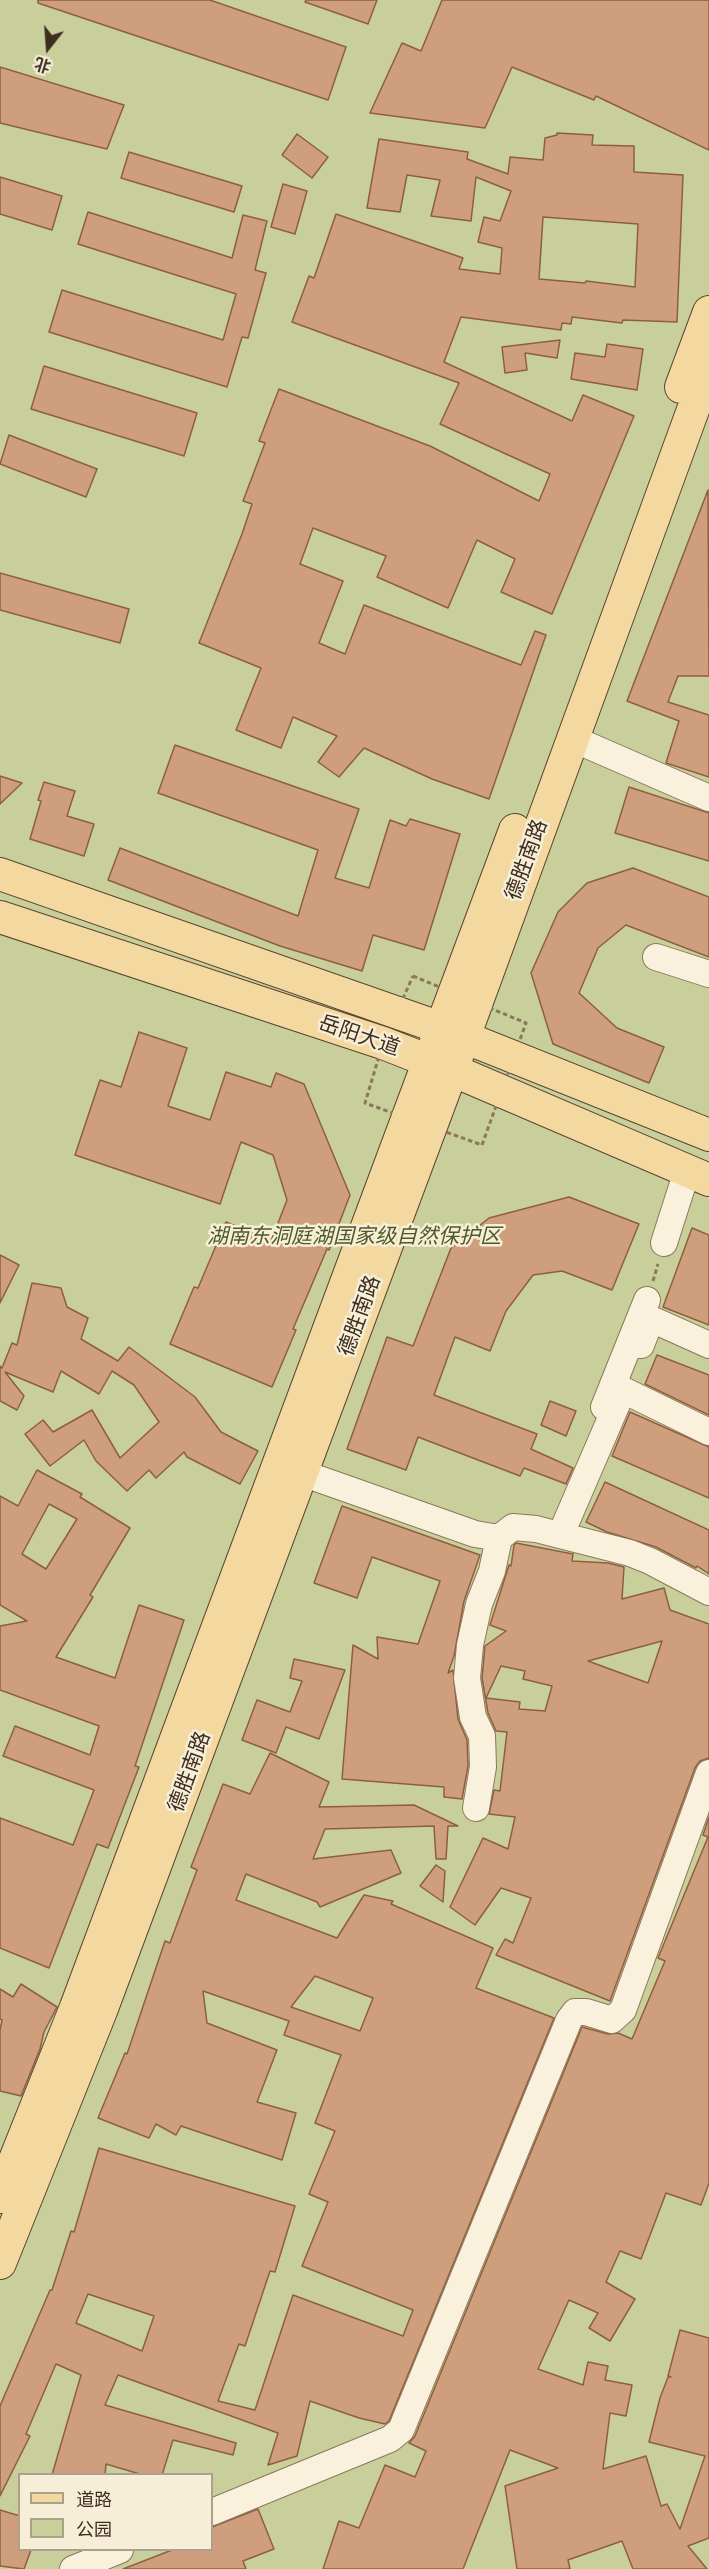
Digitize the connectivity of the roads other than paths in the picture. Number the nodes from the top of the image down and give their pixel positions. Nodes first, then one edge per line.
1 (709, 312) edge
2 (709, 366) edge
3 (571, 738) junction
4 (709, 798) edge
5 (0, 874) edge
6 (0, 917) edge
7 (656, 957) dead end
8 (709, 974) edge
9 (453, 1032) junction
10 (440, 1066) junction
11 (709, 1135) edge
12 (698, 1175) edge
13 (664, 1243) road end
14 (647, 1300) road end
15 (709, 1345) edge
16 (623, 1390) junction
17 (709, 1432) edge
18 (302, 1473) junction
19 (561, 1534) junction
20 (499, 1538) junction
21 (709, 1592) edge
22 (709, 1773) edge
23 (476, 1808) dead end
24 (0, 2197) edge
25 (0, 2263) edge
26 (213, 2512) edge
27 (118, 2551) edge
28 (73, 2569) edge

1 - 9 main road, 德胜南路
2 - 3 main road, 德胜南路
3 - 4 street
3 - 9 main road, 德胜南路
5 - 9 main road, 岳阳大道
6 - 10 main road, 岳阳大道
7 - 8 street
9 - 10 main road, 德胜南路
9 - 11 main road, 岳阳大道
10 - 12 main road, 岳阳大道
10 - 18 main road, 德胜南路
10 - 24 main road, 德胜南路
12 - 13 street
14 - 19 street
15 - 16 street
16 - 17 street
16 - 19 street
18 - 20 street
18 - 25 main road, 德胜南路
19 - 20 street
19 - 21 street
20 - 23 street
22 - 26 street
27 - 28 street

